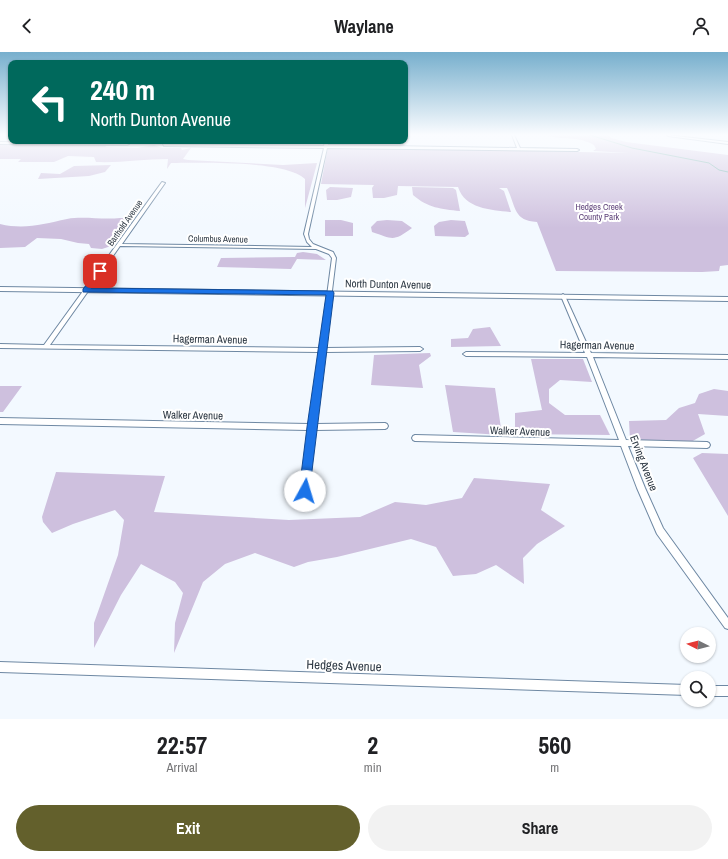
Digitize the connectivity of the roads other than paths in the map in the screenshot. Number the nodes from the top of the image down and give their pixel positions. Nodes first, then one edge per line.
1 (321, 166) edge
2 (163, 184) dead end
3 (119, 245) junction
4 (317, 248) junction
5 (0, 290) edge
6 (86, 291) junction
7 (330, 293) junction
8 (563, 296) junction
9 (728, 299) edge
10 (0, 346) edge
11 (45, 347) junction
12 (420, 349) dead end
13 (322, 350) junction
14 (466, 354) dead end
15 (589, 355) junction
16 (728, 357) edge
17 (0, 421) edge
18 (385, 426) dead end
19 (312, 427) junction
20 (414, 438) dead end
21 (625, 444) junction
22 (707, 445) dead end
23 (305, 491) dead end
24 (728, 626) edge
25 (0, 667) edge
26 (680, 690) edge
27 (716, 691) edge
28 (728, 691) edge

1 - 4 street
2 - 3 street, Barthold Avenue
3 - 4 street, Columbus Avenue
3 - 6 street, Barthold Avenue
4 - 7 street
5 - 6 street, North Dunton Avenue
6 - 7 street, North Dunton Avenue
6 - 11 street, Barthold Avenue
7 - 8 street, North Dunton Avenue
7 - 13 street
8 - 9 street, North Dunton Avenue
8 - 15 street, Erving Avenue
10 - 11 street, Hagerman Avenue
11 - 13 street, Hagerman Avenue
12 - 13 street, Hagerman Avenue
13 - 19 street
14 - 15 street, Hagerman Avenue
15 - 16 street, Hagerman Avenue
15 - 21 street, Erving Avenue
17 - 19 street, Walker Avenue
18 - 19 street, Walker Avenue
19 - 23 street
20 - 21 street, Walker Avenue
21 - 22 street, Walker Avenue
21 - 24 street, Erving Avenue
25 - 26 street, Hedges Avenue
27 - 28 street

